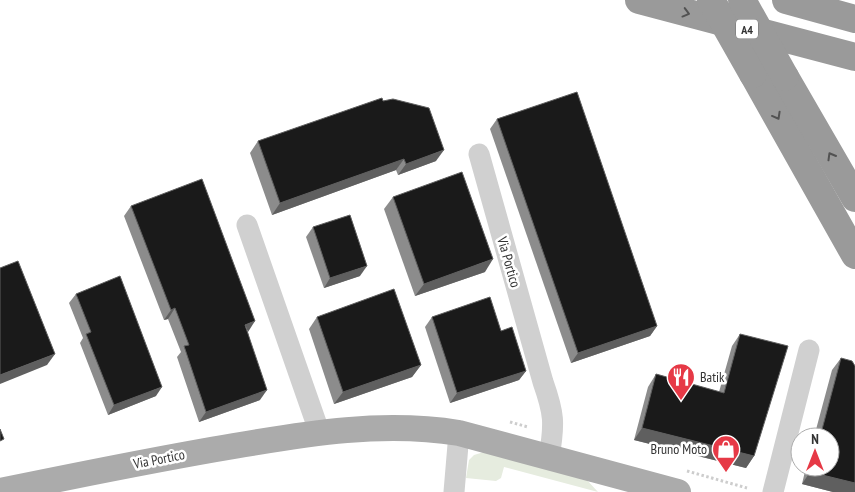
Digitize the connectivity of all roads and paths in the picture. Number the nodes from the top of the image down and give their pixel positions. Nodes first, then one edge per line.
1 (639, 0) edge
2 (711, 0) edge
3 (742, 0) edge
4 (786, 0) edge
5 (855, 19) edge
6 (855, 57) edge
7 (479, 154) dead end
8 (855, 198) edge
9 (247, 225) dead end
10 (855, 254) edge
11 (809, 350) dead end
12 (510, 422) dead end
13 (528, 427) dead end
14 (319, 431) junction
15 (459, 433) junction
16 (549, 456) junction
17 (0, 490) edge
18 (454, 492) edge
19 (678, 492) edge
20 (773, 492) edge

1 -> 6 highway, A4
2 -> 10 highway, bridge
8 -> 3 highway, bridge
4 - 5 highway
7 - 16 street, Via Portico
9 - 14 street
11 - 20 street
12 - 13 path
14 - 15 main road, Via Portico
14 - 17 main road, Via Portico
15 - 16 main road, Via Portico
15 - 18 street
16 - 19 main road, Via Portico

